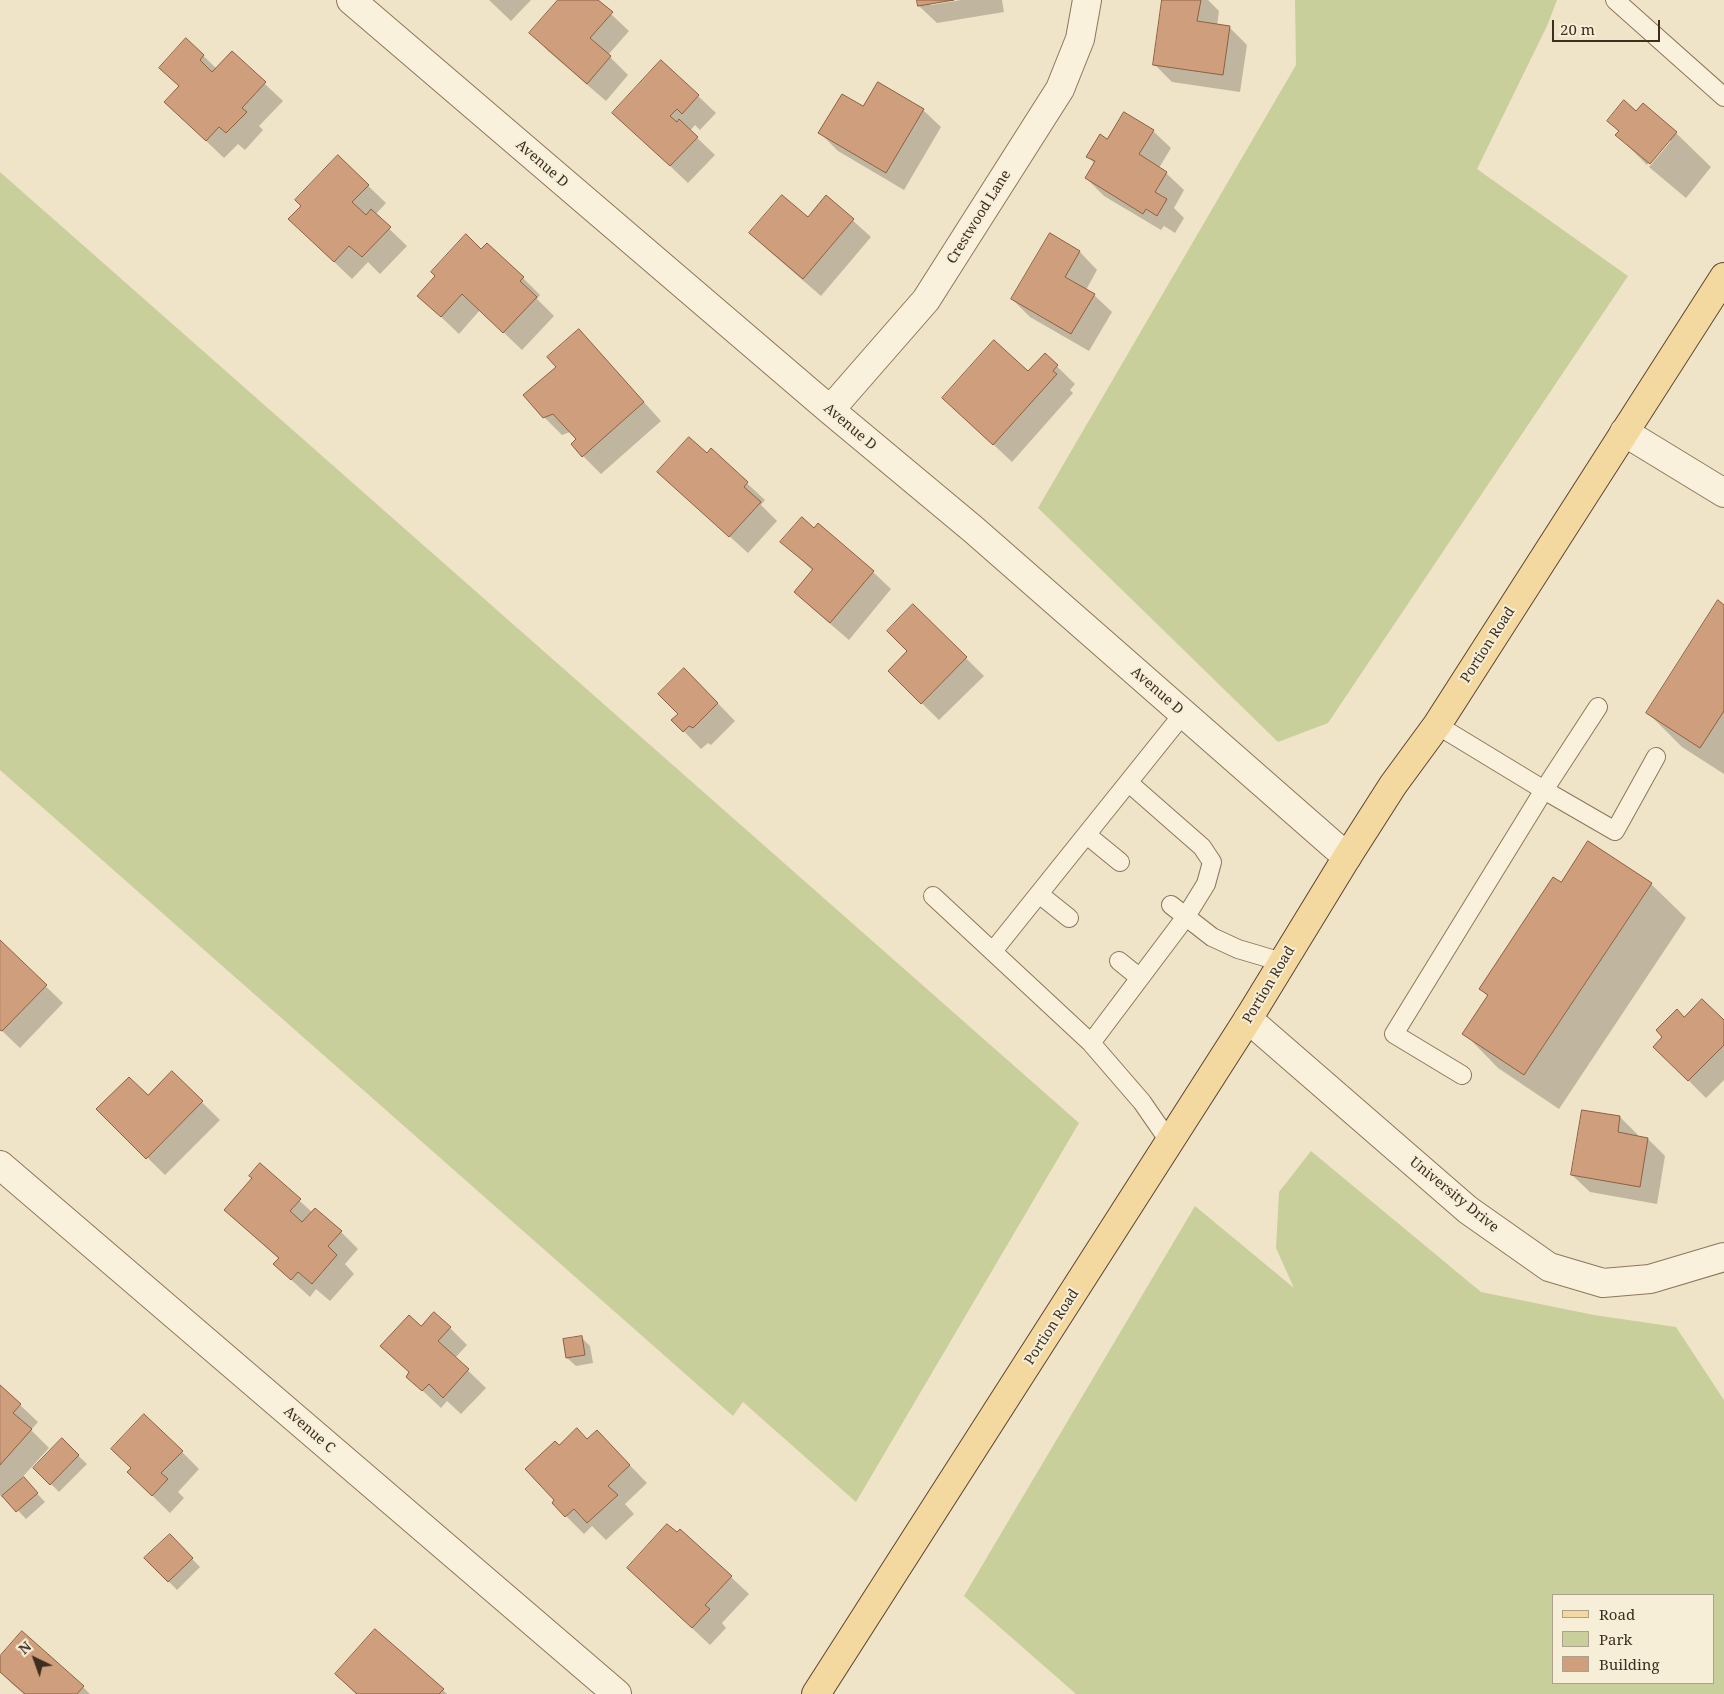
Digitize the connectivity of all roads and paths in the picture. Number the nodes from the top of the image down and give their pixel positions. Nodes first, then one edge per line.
1 (351, 0) edge
2 (1087, 0) edge
3 (1615, 0) edge
4 (1724, 97) edge
5 (1724, 277) edge
6 (830, 410) junction
7 (1624, 432) junction
8 (1724, 493) edge
9 (1598, 707) dead end
10 (1184, 714) junction
11 (1437, 725) junction
12 (1656, 757) dead end
13 (1129, 783) junction
14 (1544, 790) junction
15 (1087, 835) junction
16 (1347, 857) junction
17 (1120, 862) dead end
18 (1039, 894) junction
19 (933, 896) dead end
20 (1170, 905) dead end
21 (1069, 918) dead end
22 (1185, 918) junction
23 (993, 951) junction
24 (1120, 961) dead end
25 (1282, 962) junction
26 (1140, 978) junction
27 (1248, 1019) junction
28 (1091, 1043) junction
29 (1462, 1075) dead end
30 (1169, 1141) junction
31 (0, 1165) edge
32 (1724, 1257) edge
33 (617, 1694) edge
34 (816, 1694) edge

1 - 6 street, Avenue D
2 - 6 street, Crestwood Lane
3 - 4 lane
5 - 7 main road, Portion Road
6 - 10 street, Avenue D
7 - 8 street
7 - 11 main road, Portion Road
9 - 14 lane
10 - 13 lane
10 - 16 street, Avenue D
11 - 14 lane
11 - 16 main road, Portion Road
12 - 14 lane
13 - 15 lane
13 - 22 lane
14 - 29 lane
15 - 17 lane
15 - 18 lane
16 - 25 main road, Portion Road
18 - 21 lane
18 - 23 lane
19 - 23 lane
20 - 22 lane
22 - 25 lane
22 - 26 lane
23 - 28 lane
24 - 26 lane
25 - 27 main road, Portion Road
26 - 28 lane
27 - 30 main road, Portion Road
27 - 32 street, University Drive
28 - 30 lane
30 - 34 main road, Portion Road
31 - 33 street, Avenue C

